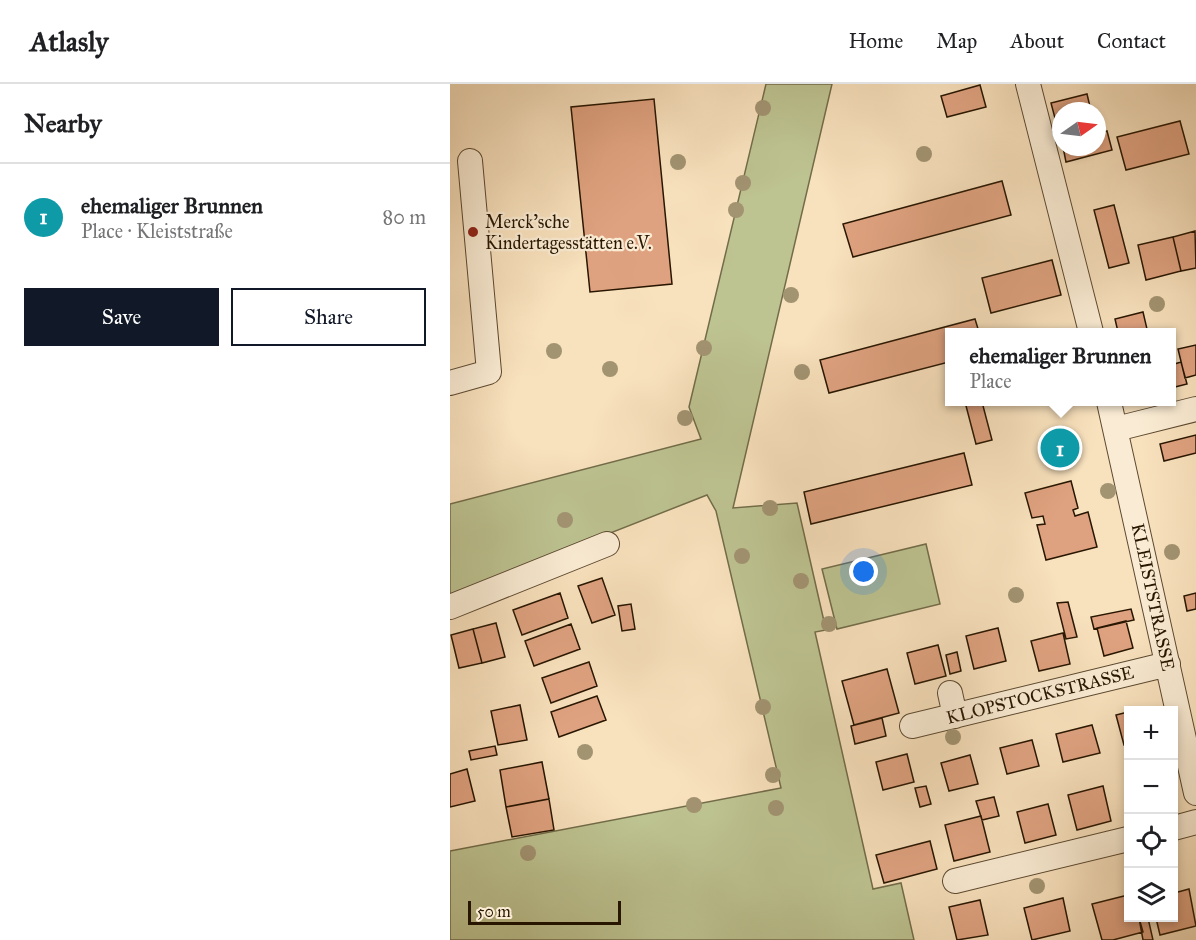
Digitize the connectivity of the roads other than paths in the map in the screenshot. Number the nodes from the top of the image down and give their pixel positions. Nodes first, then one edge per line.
1 (1028, 84) edge
2 (470, 161) dead end
3 (1089, 328) edge
4 (450, 383) edge
5 (1110, 406) edge
6 (1196, 409) edge
7 (1116, 429) junction
8 (606, 544) dead end
9 (450, 607) edge
10 (1168, 664) junction
11 (912, 726) dead end
12 (1196, 793) edge
13 (1196, 822) edge
14 (1178, 827) edge
15 (1124, 840) edge
16 (955, 881) dead end

1 - 3 street
2 - 4 street
5 - 7 street, KLEISTSTRASSE
6 - 7 street
7 - 10 street, KLEISTSTRASSE
8 - 9 street
10 - 11 street, KLOPSTOCKSTRASSE
10 - 12 street, KLEISTSTRASSE
13 - 14 street
15 - 16 street

